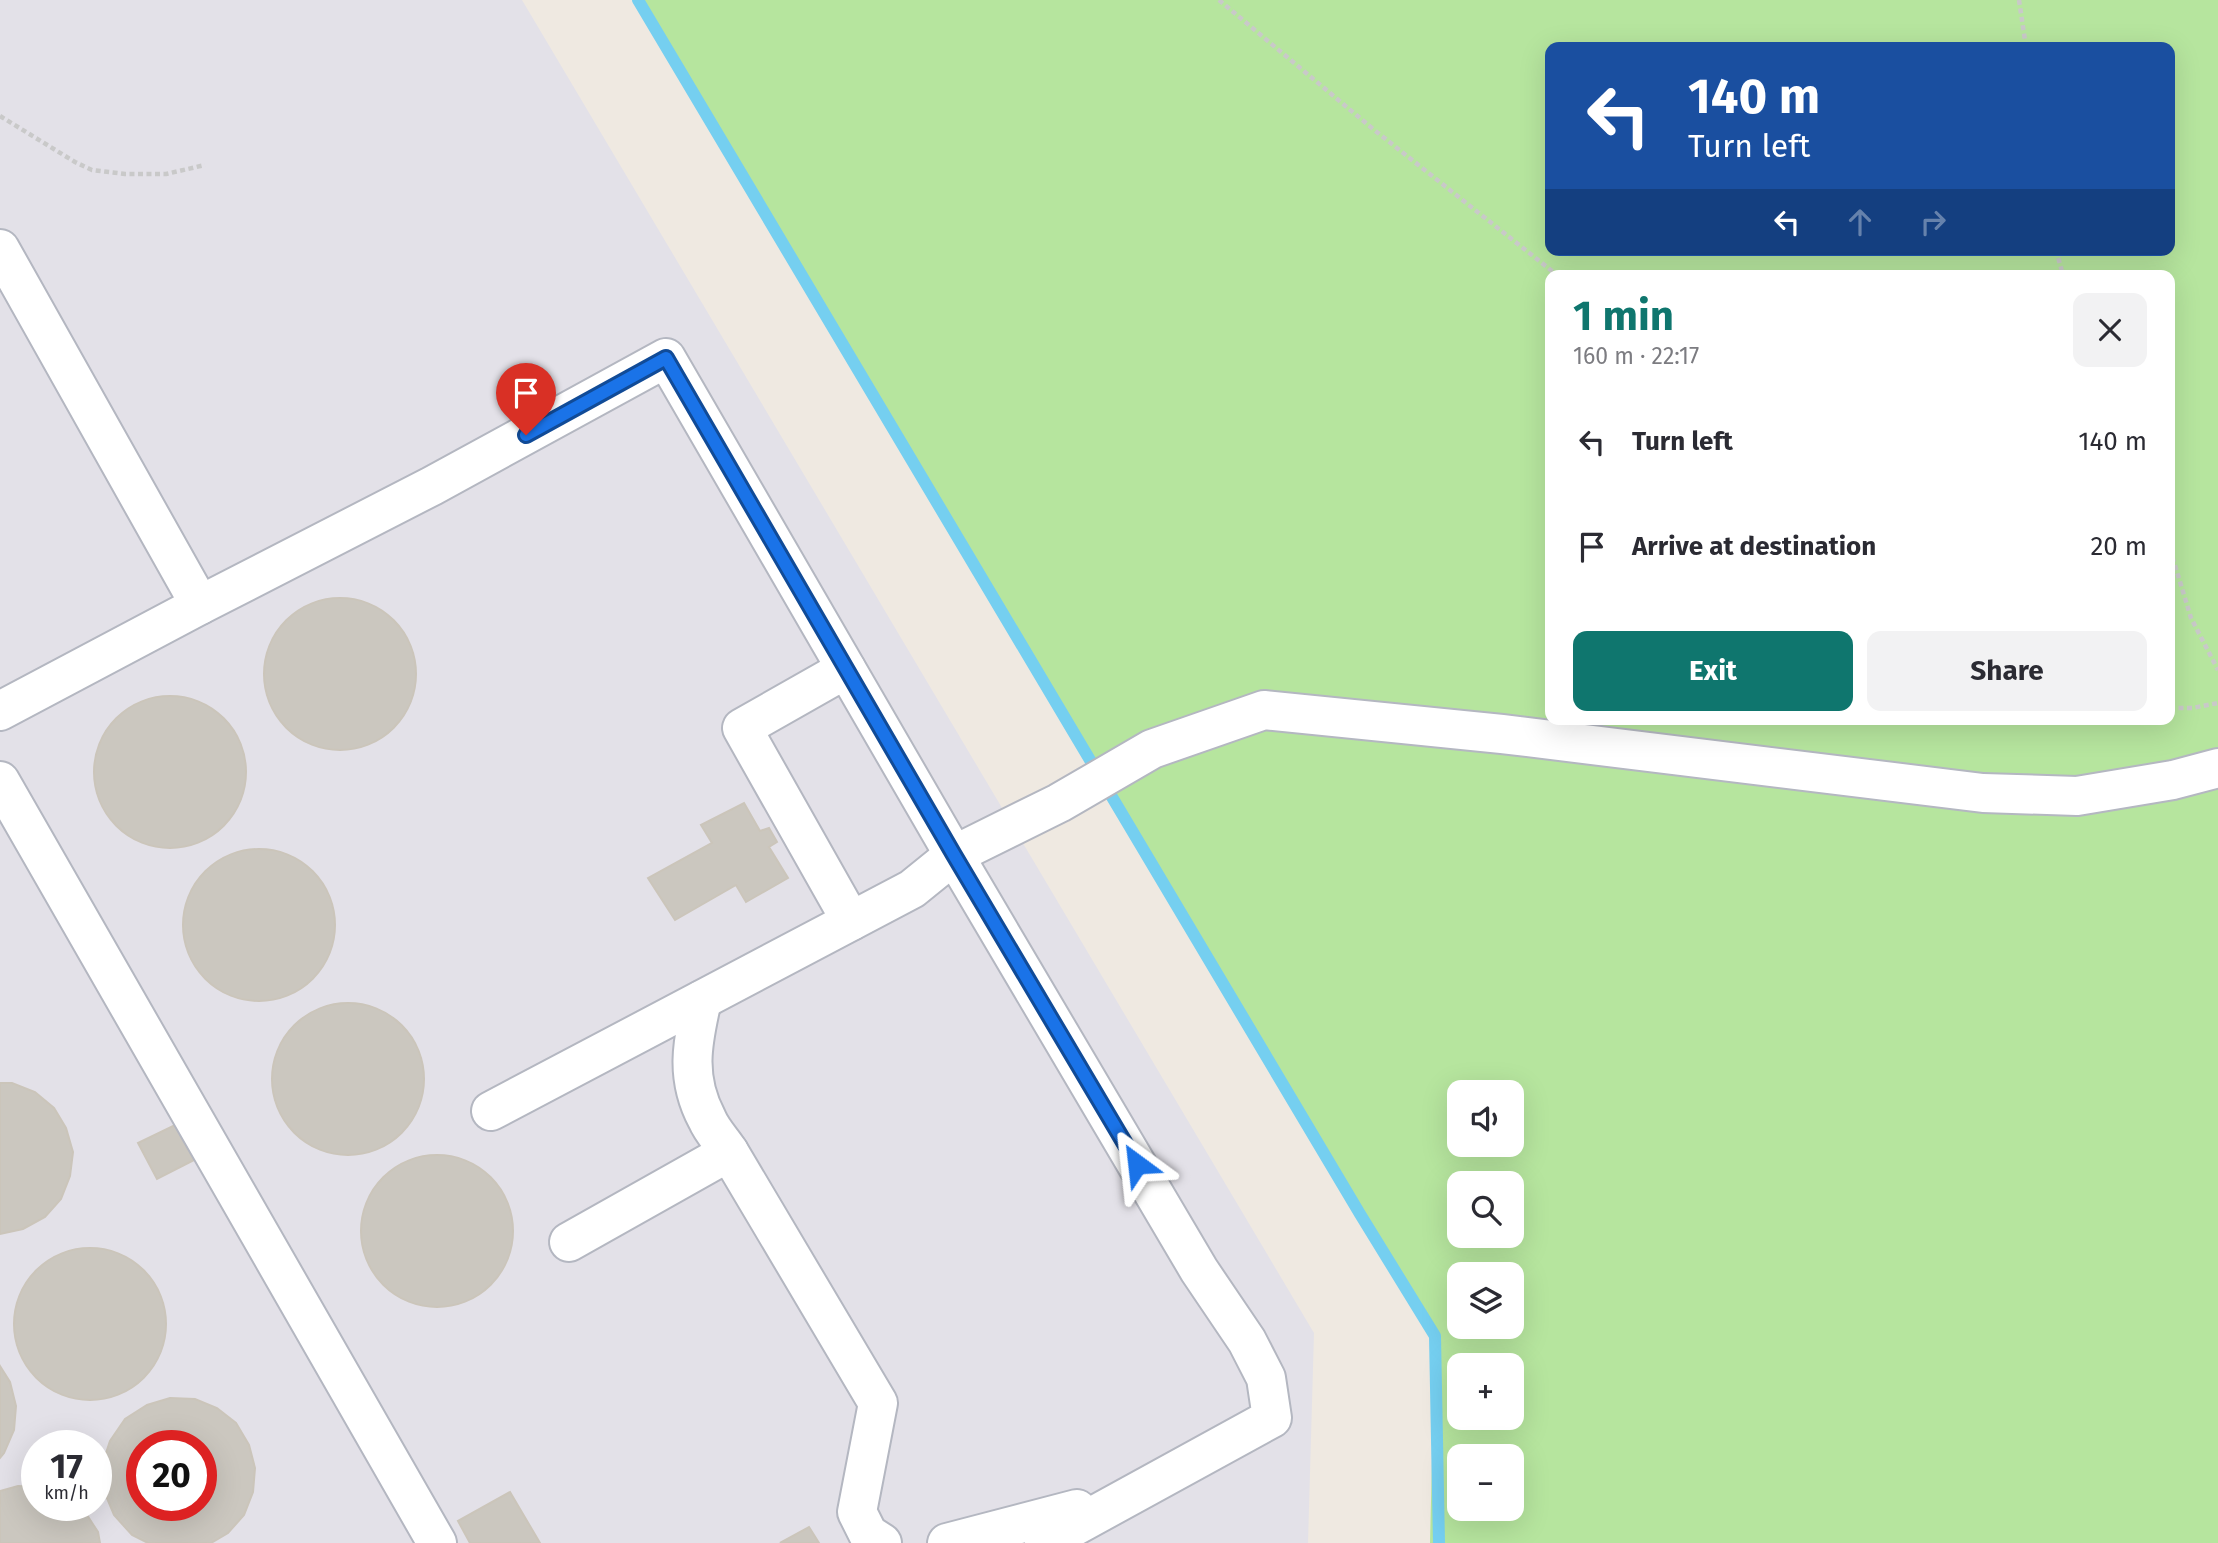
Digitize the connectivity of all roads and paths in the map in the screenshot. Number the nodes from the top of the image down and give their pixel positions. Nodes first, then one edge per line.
1 (1219, 0) edge
2 (2019, 0) edge
3 (2025, 42) edge
4 (0, 116) edge
5 (205, 165) dead end
6 (0, 249) edge
7 (1551, 270) edge
8 (2175, 565) edge
9 (200, 605) junction
10 (846, 669) junction
11 (2218, 670) edge
12 (2218, 703) edge
13 (2175, 708) edge
14 (0, 710) edge
15 (2218, 768) edge
16 (0, 781) edge
17 (954, 855) junction
18 (852, 921) junction
19 (702, 1000) junction
20 (491, 1111) dead end
21 (729, 1152) junction
22 (569, 1242) dead end
23 (1131, 1495) junction
24 (437, 1543) edge
25 (882, 1543) edge
26 (947, 1543) edge
27 (1044, 1543) edge

1 - 7 path
2 - 3 path
4 - 5 path
6 - 9 lane
8 - 11 path
9 - 10 lane
9 - 14 lane
10 - 17 lane
10 - 18 lane
12 - 13 path
15 - 17 lane
16 - 24 lane
17 - 18 lane
17 - 23 lane
18 - 19 lane
19 - 20 lane
19 - 21 lane
21 - 22 lane
21 - 25 lane
23 - 26 lane
23 - 27 lane

